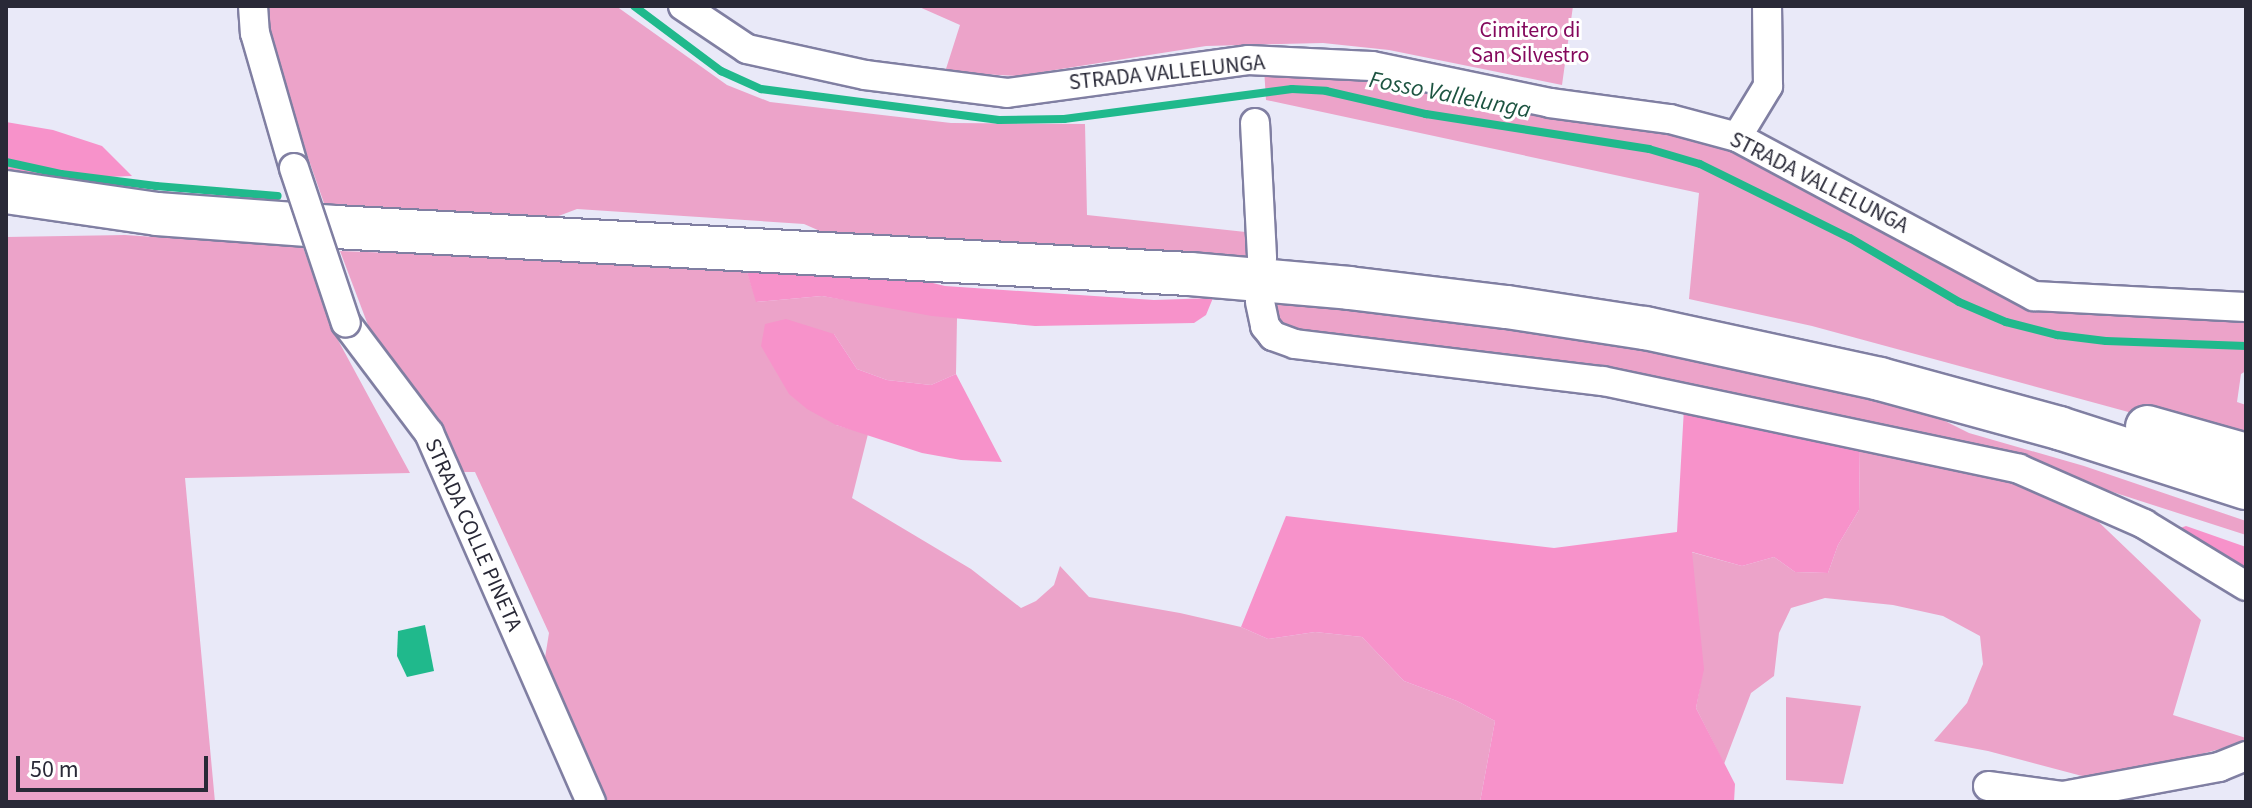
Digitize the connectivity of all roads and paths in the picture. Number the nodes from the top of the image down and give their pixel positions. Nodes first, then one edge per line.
1 (253, 6) edge
2 (683, 6) edge
3 (1767, 6) edge
4 (1255, 123) dead end
5 (1737, 137) junction
6 (6, 192) edge
7 (1262, 258) dead end
8 (1260, 302) dead end
9 (2246, 307) edge
10 (1964, 401) junction
11 (2246, 455) edge
12 (2246, 488) edge
13 (2246, 586) edge
14 (2246, 756) edge
15 (1988, 786) dead end
16 (591, 802) edge

1 - 16 street, STRADA COLLE PINETA, bridge
2 - 5 street, STRADA VALLELUNGA
3 - 5 street
4 - 7 street
5 - 9 street, STRADA VALLELUNGA
6 - 10 highway
8 - 13 street
10 - 11 highway
10 - 12 highway
14 - 15 street

